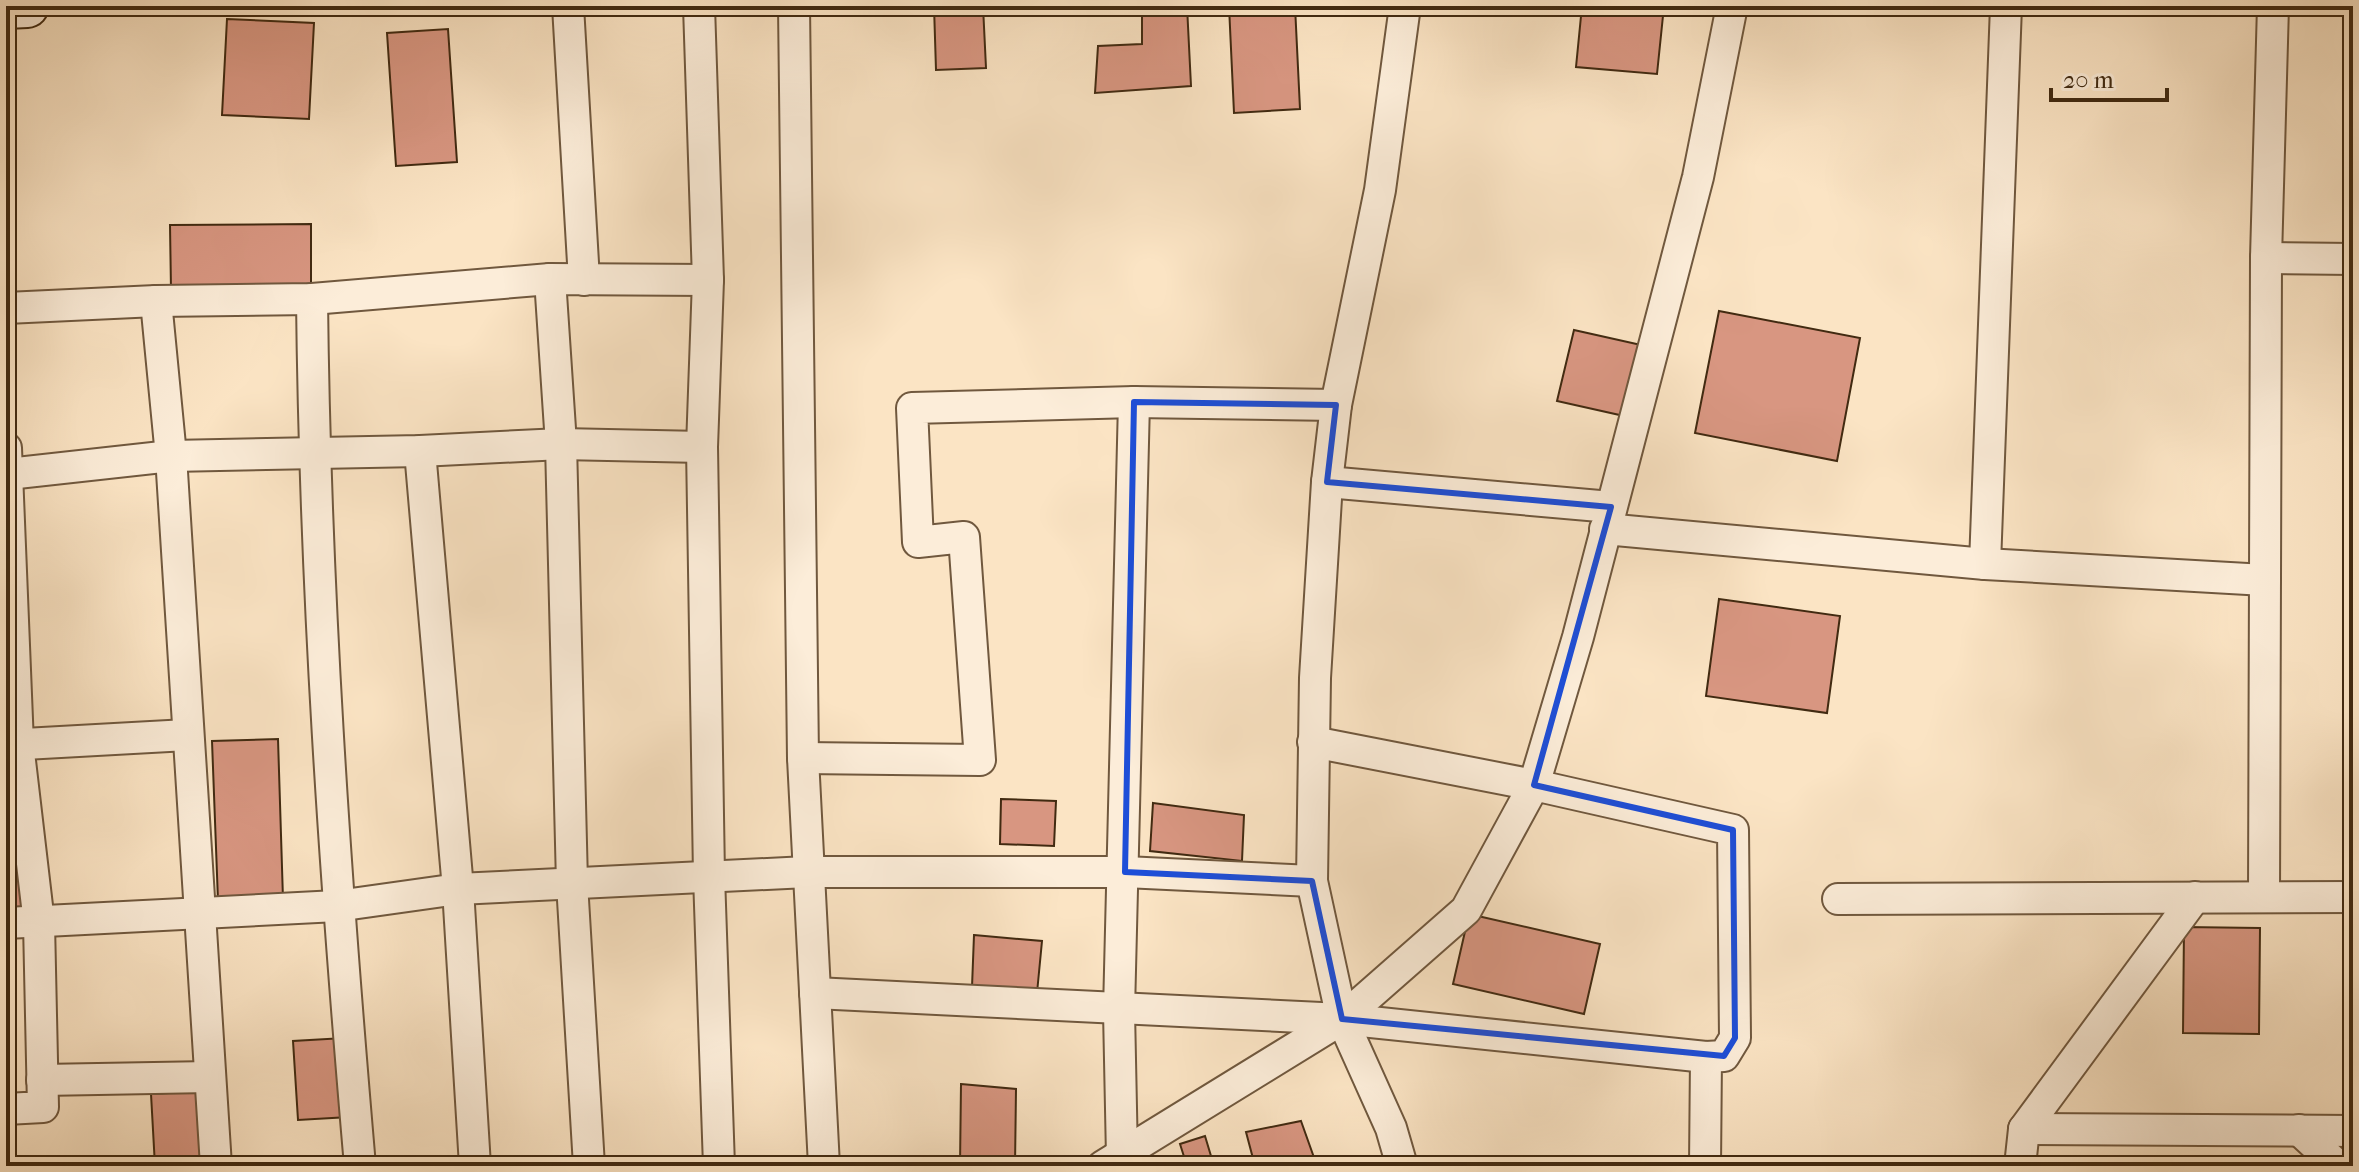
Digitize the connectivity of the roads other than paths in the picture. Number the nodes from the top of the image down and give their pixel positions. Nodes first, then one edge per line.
1 (27, 6) edge
2 (568, 6) edge
3 (699, 6) edge
4 (794, 6) edge
5 (1405, 6) edge
6 (1732, 6) edge
7 (2006, 6) edge
8 (2273, 6) edge
9 (6, 7) edge
10 (2266, 258) junction
11 (2353, 259) edge
12 (550, 279) junction
13 (584, 280) junction
14 (708, 280) junction
15 (312, 299) junction
16 (156, 301) junction
17 (6, 308) edge
18 (1134, 402) junction
19 (1336, 405) junction
20 (561, 444) junction
21 (702, 447) junction
22 (420, 451) junction
23 (313, 452) junction
24 (171, 456) junction
25 (7, 461) edge
26 (1327, 482) junction
27 (1608, 518) junction
28 (1985, 564) junction
29 (2265, 580) junction
30 (187, 735) junction
31 (1313, 742) junction
32 (12, 745) edge
33 (803, 758) junction
34 (1534, 785) junction
35 (807, 872) junction
36 (1125, 872) junction
37 (709, 876) junction
38 (1312, 881) junction
39 (572, 883) junction
40 (458, 889) junction
41 (2195, 897) junction
42 (2264, 897) junction
43 (2353, 897) edge
44 (1838, 899) dead end
45 (337, 906) junction
46 (197, 912) junction
47 (6, 923) edge
48 (39, 923) junction
49 (815, 993) junction
50 (1119, 1011) junction
51 (1342, 1019) junction
52 (1706, 1057) junction
53 (210, 1077) junction
54 (42, 1080) junction
55 (6, 1109) edge
56 (2024, 1129) junction
57 (2299, 1130) junction
58 (2353, 1131) edge
59 (1112, 1162) edge
60 (216, 1166) edge
61 (360, 1166) edge
62 (475, 1166) edge
63 (589, 1166) edge
64 (719, 1166) edge
65 (824, 1166) edge
66 (1402, 1166) edge
67 (1705, 1166) edge
68 (2020, 1166) edge
69 (2338, 1166) edge

1 - 9 main road
2 - 13 street
3 - 14 street
4 - 33 street
5 - 19 street
6 - 27 street
7 - 28 street
8 - 10 street
10 - 11 street
10 - 29 street
12 - 13 street
12 - 15 street
12 - 20 street
13 - 14 street
14 - 21 street
15 - 16 street
15 - 23 street
16 - 17 street
16 - 24 street
18 - 19 street
18 - 33 street
18 - 36 street
19 - 26 street
20 - 21 street
20 - 22 street
20 - 39 street
21 - 37 street
22 - 23 street
22 - 40 street
23 - 24 street
23 - 45 street
24 - 25 street
24 - 30 street
25 - 32 street
26 - 27 street
26 - 31 street
27 - 28 street
27 - 34 street
28 - 29 street
29 - 42 street
30 - 32 street
30 - 46 street
31 - 34 street
31 - 38 street
32 - 48 street
33 - 35 street
34 - 51 street
34 - 52 street
35 - 36 street
35 - 37 street
35 - 49 street
36 - 38 street
36 - 50 street
37 - 39 street
37 - 64 street
38 - 51 street
39 - 40 street
39 - 63 street
40 - 45 street
40 - 62 street
41 - 42 street
41 - 44 street
41 - 56 street
42 - 43 street
45 - 46 street
45 - 61 street
46 - 48 street
46 - 53 street
47 - 48 street
48 - 54 street
49 - 50 street
49 - 65 street
50 - 51 street
50 - 59 street
51 - 52 street
51 - 59 street
51 - 66 street
52 - 67 street
53 - 54 street
53 - 60 street
54 - 55 street
56 - 57 street
56 - 68 street
57 - 58 street
57 - 69 street

